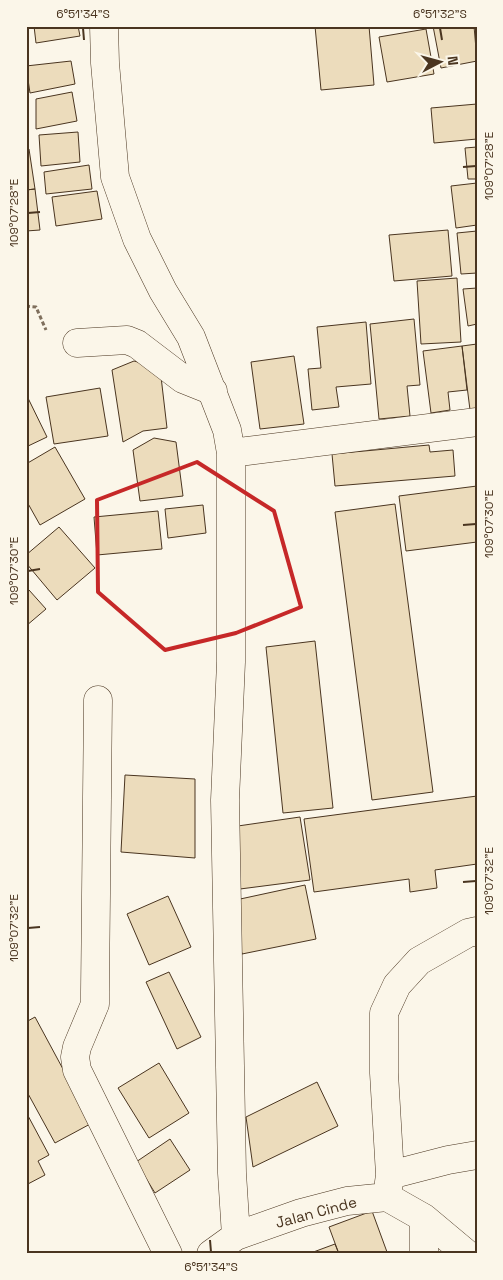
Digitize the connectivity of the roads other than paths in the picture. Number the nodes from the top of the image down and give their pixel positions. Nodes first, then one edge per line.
1 (104, 26) edge
2 (77, 344) dead end
3 (201, 386) junction
4 (477, 422) edge
5 (231, 453) junction
6 (98, 700) dead end
7 (477, 931) edge
8 (477, 1155) edge
9 (388, 1186) junction
10 (424, 1218) junction
11 (236, 1236) junction
12 (168, 1254) edge
13 (211, 1254) edge
14 (424, 1254) edge
15 (467, 1254) edge

1 - 3 street
2 - 3 street
3 - 5 street
4 - 5 street
5 - 11 street
6 - 12 street
7 - 9 street
8 - 9 street, Jalan Cinde
9 - 10 street
9 - 11 street, Jalan Cinde
10 - 14 street
10 - 15 street
11 - 13 street, Jalan Cinde

